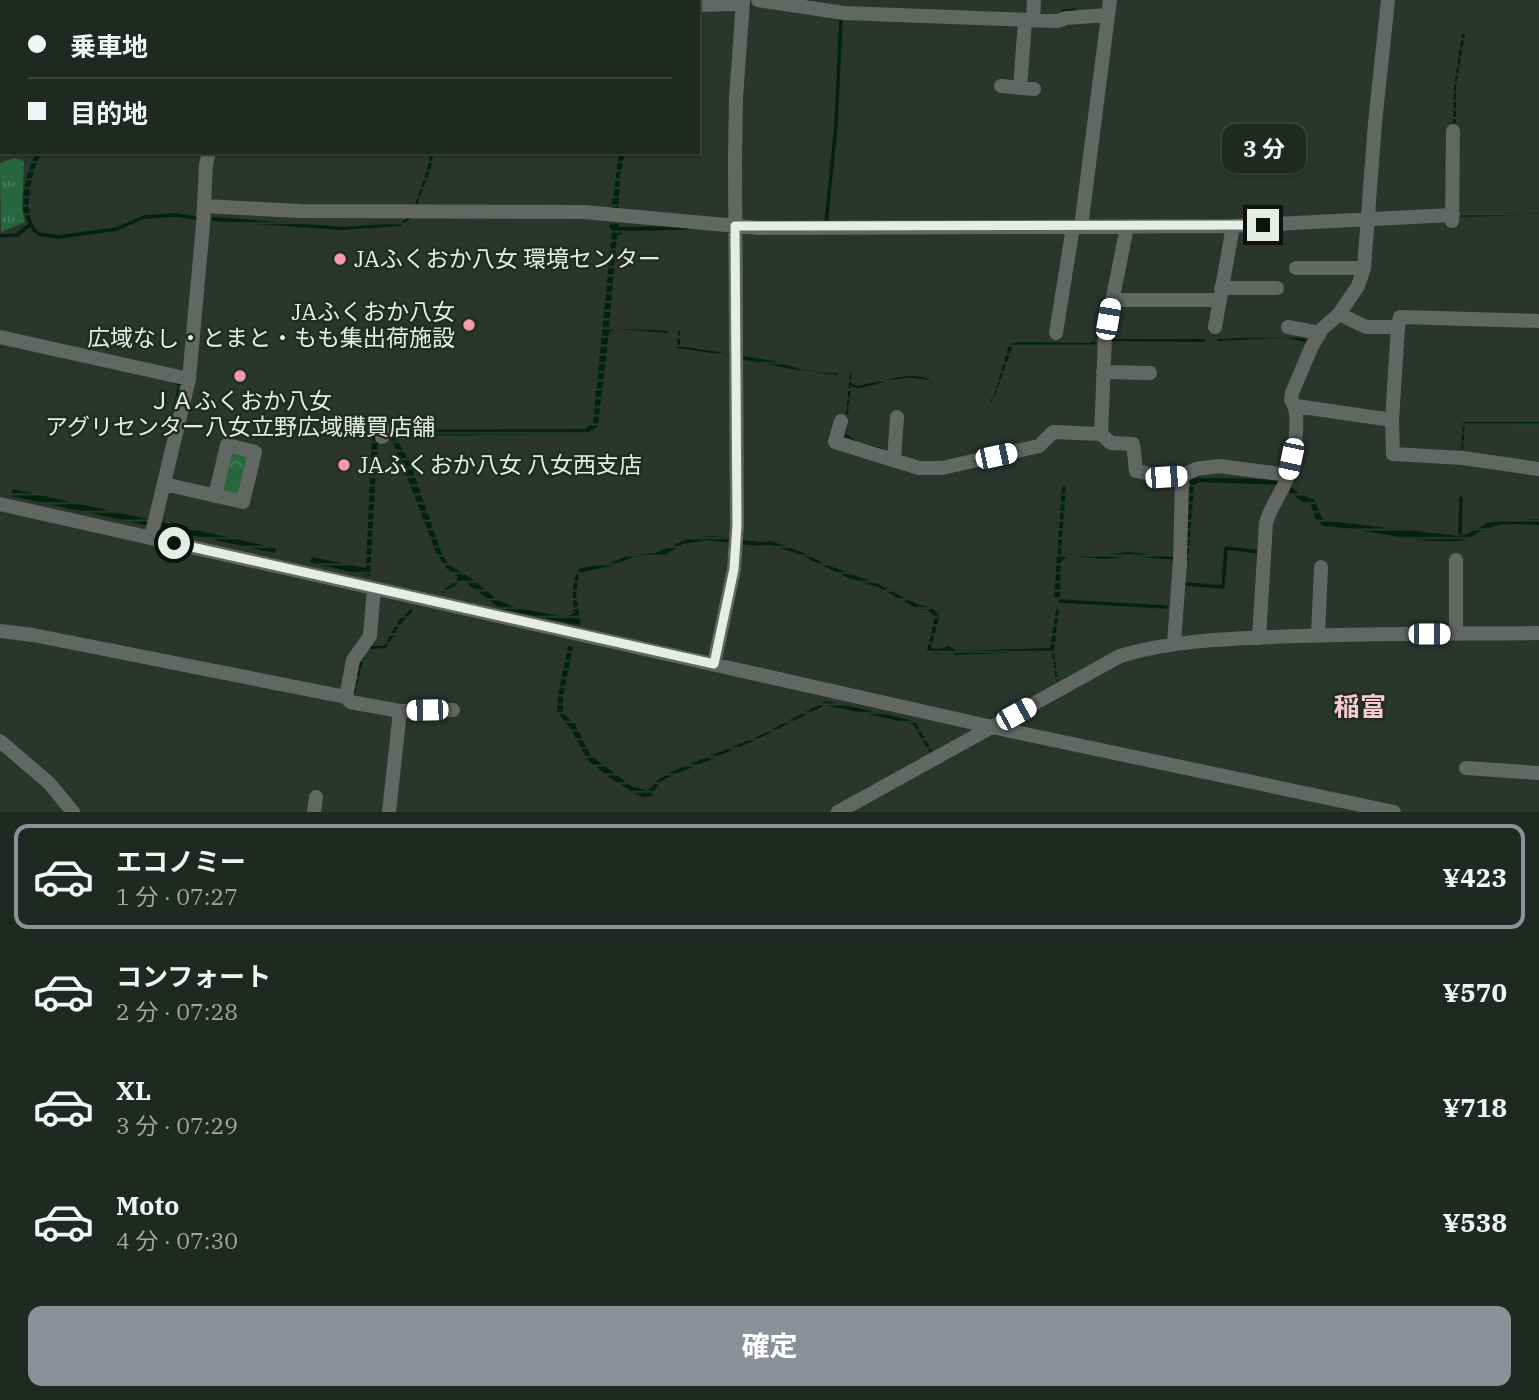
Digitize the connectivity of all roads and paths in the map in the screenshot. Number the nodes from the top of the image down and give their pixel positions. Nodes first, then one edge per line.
1 (1034, 0) edge
2 (1388, 0) edge
3 (748, 1) edge
4 (700, 5) edge
5 (1109, 7) edge
6 (1029, 20) junction
7 (1001, 86) dead end
8 (1453, 131) dead end
9 (209, 154) edge
10 (204, 206) junction
11 (1368, 219) junction
12 (735, 226) junction
13 (1233, 226) junction
14 (1077, 227) junction
15 (1126, 227) junction
16 (1296, 268) dead end
17 (1364, 268) junction
18 (1277, 288) dead end
19 (1220, 294) junction
20 (1112, 300) junction
21 (1339, 314) junction
22 (1539, 321) edge
23 (1214, 327) dead end
24 (1287, 327) dead end
25 (1398, 327) junction
26 (1056, 333) dead end
27 (1320, 333) junction
28 (0, 337) edge
29 (1103, 372) junction
30 (1150, 373) dead end
31 (189, 379) junction
32 (1296, 406) junction
33 (897, 417) dead end
34 (1392, 420) junction
35 (841, 421) dead end
36 (1101, 434) junction
37 (894, 455) junction
38 (1539, 469) edge
39 (1182, 476) junction
40 (1285, 481) junction
41 (164, 484) junction
42 (215, 496) dead end
43 (0, 504) edge
44 (151, 537) junction
45 (1457, 560) dead end
46 (1321, 567) dead end
47 (374, 588) junction
48 (0, 631) edge
49 (1539, 633) edge
50 (1456, 634) junction
51 (1318, 635) junction
52 (1259, 638) junction
53 (1174, 643) junction
54 (714, 664) junction
55 (346, 697) junction
56 (400, 710) junction
57 (453, 710) dead end
58 (992, 727) junction
59 (0, 741) edge
60 (1466, 768) dead end
61 (1539, 772) edge
62 (73, 812) edge
63 (389, 812) edge
64 (838, 812) edge
65 (1394, 812) edge

1 - 6 street
2 - 11 street
3 - 4 street
3 - 6 street
3 - 12 street
5 - 6 street
5 - 14 street
6 - 7 street
8 - 11 street
9 - 10 street
10 - 12 street
10 - 31 street
11 - 13 street
11 - 17 street
12 - 14 street
12 - 54 street
13 - 15 street
13 - 19 street
14 - 15 street
14 - 26 street
15 - 20 street
16 - 17 street
17 - 21 street
18 - 19 street
19 - 20 street
19 - 23 street
20 - 29 street
21 - 25 street
21 - 27 street
22 - 25 street
24 - 27 street
25 - 34 street
27 - 32 street
28 - 31 street
29 - 30 street
29 - 36 street
31 - 41 street
32 - 34 street
32 - 40 street
33 - 37 street
34 - 38 street
35 - 37 street
36 - 37 street
36 - 39 street
39 - 40 street
39 - 53 street
40 - 52 street
41 - 42 street
41 - 44 street
43 - 44 street
44 - 47 street
45 - 50 street
46 - 51 street
47 - 54 street
47 - 55 street
48 - 55 street
49 - 50 street
50 - 51 street
51 - 52 street
52 - 53 street
53 - 58 street
54 - 58 street
55 - 56 street
56 - 57 street
56 - 63 street
58 - 64 street
58 - 65 street
59 - 62 street
60 - 61 street

